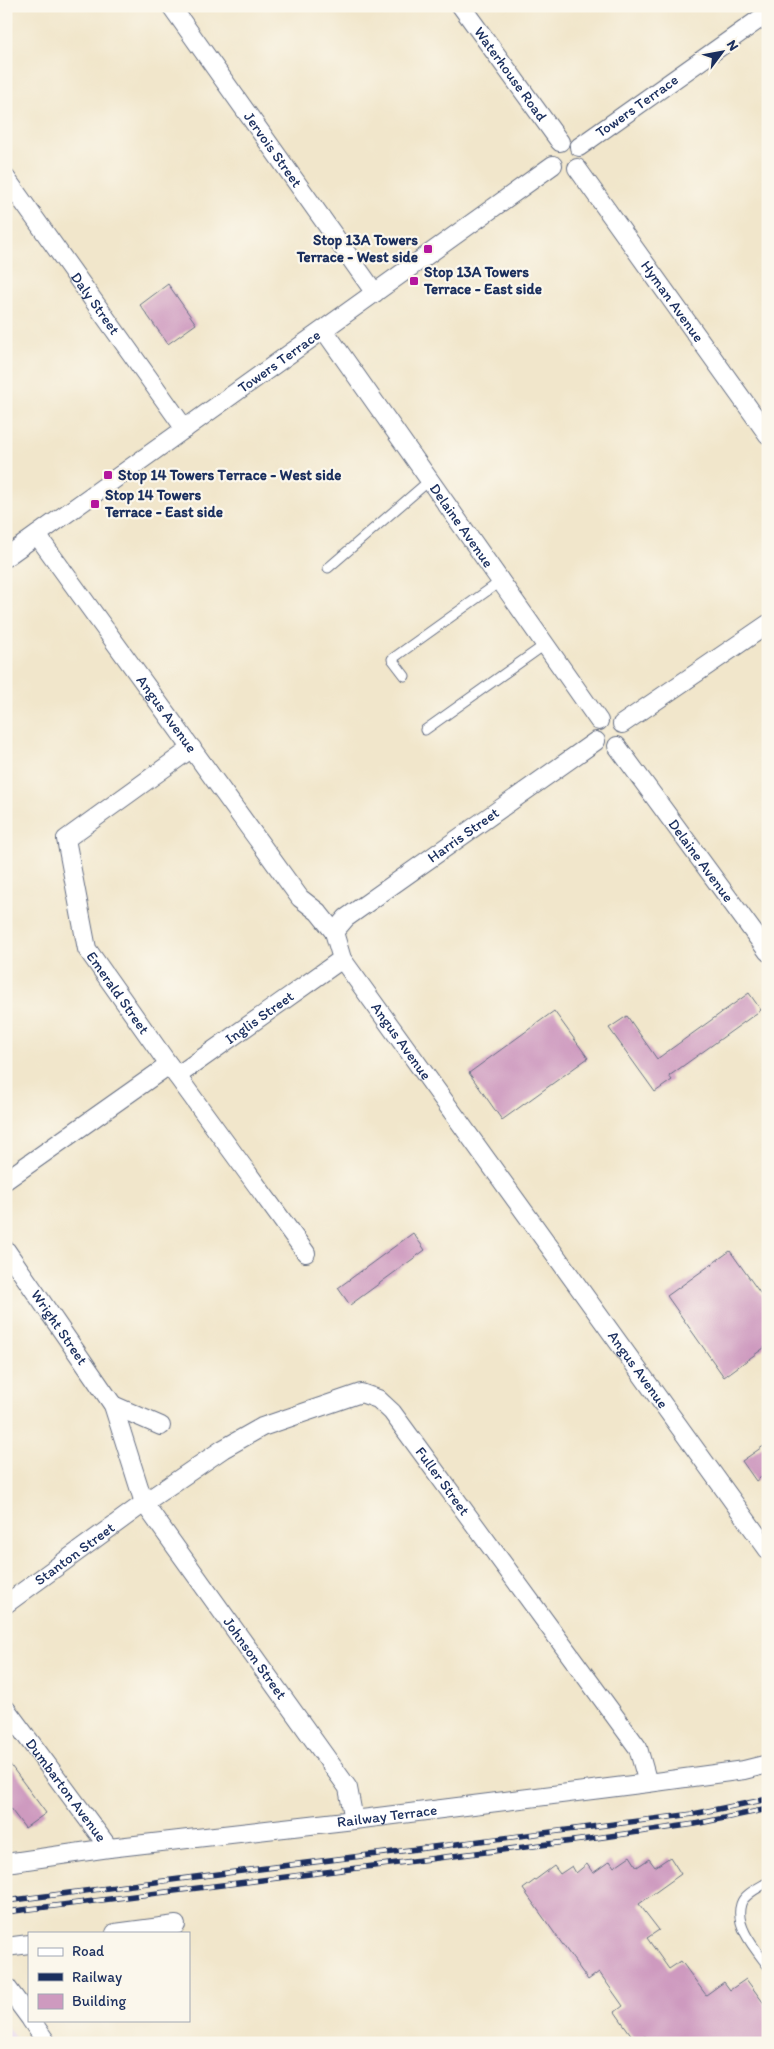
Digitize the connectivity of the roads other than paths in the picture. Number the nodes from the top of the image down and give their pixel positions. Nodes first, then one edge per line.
1 (171, 6) edge
2 (462, 6) edge
3 (763, 15) edge
4 (560, 142) junction
5 (579, 147) junction
6 (554, 165) junction
7 (577, 168) junction
8 (6, 178) edge
9 (375, 293) junction
10 (324, 330) junction
11 (185, 429) junction
12 (768, 435) edge
13 (430, 480) junction
14 (38, 535) junction
15 (6, 557) edge
16 (328, 568) dead end
17 (501, 581) junction
18 (768, 624) edge
19 (546, 644) junction
20 (405, 676) dead end
21 (599, 721) junction
22 (622, 724) junction
23 (425, 730) dead end
24 (596, 741) junction
25 (617, 746) junction
26 (192, 748) junction
27 (334, 932) junction
28 (768, 952) edge
29 (342, 959) junction
30 (173, 1071) junction
31 (6, 1180) edge
32 (6, 1250) edge
33 (306, 1253) dead end
34 (113, 1405) junction
35 (161, 1426) dead end
36 (144, 1503) junction
37 (768, 1550) edge
38 (6, 1604) edge
39 (6, 1709) edge
40 (768, 1764) edge
41 (648, 1783) junction
42 (354, 1820) junction
43 (110, 1848) junction
44 (6, 1863) edge
45 (768, 1882) edge
46 (176, 1925) dead end
47 (123, 1932) edge
48 (28, 1944) edge
49 (6, 1947) edge
50 (768, 1966) edge
51 (6, 1986) edge
52 (28, 2016) edge
53 (32, 2022) edge
54 (47, 2043) edge

1 - 9 street, Jervois Street
2 - 4 street, Waterhouse Road
3 - 5 street, Towers Terrace
4 - 5 street
4 - 6 street
5 - 7 street
6 - 7 street
6 - 9 street, Towers Terrace
7 - 12 street, Hyman Avenue
8 - 11 street, Daly Street
9 - 10 street, Towers Terrace
10 - 11 street, Towers Terrace
10 - 13 street, Delaine Avenue
11 - 14 street, Towers Terrace
13 - 16 lane
13 - 17 street, Delaine Avenue
14 - 15 street, Towers Terrace
14 - 26 street, Angus Avenue
17 - 19 street, Delaine Avenue
17 - 20 lane
18 - 22 street
19 - 21 street, Delaine Avenue
19 - 23 lane
21 - 22 street
21 - 24 street
22 - 25 street
24 - 25 street
24 - 27 street, Harris Street
25 - 28 street, Delaine Avenue
26 - 27 street, Angus Avenue
26 - 30 street, Emerald Street
27 - 29 street, Angus Avenue
29 - 30 street, Inglis Street
29 - 37 street, Angus Avenue
30 - 31 street, Inglis Street
30 - 33 street, Emerald Street
32 - 34 street, Wright Street
34 - 35 street
34 - 36 street, Wright Street
36 - 38 street, Stanton Street
36 - 41 street, Fuller Street
36 - 42 street, Johnson Street
39 - 43 street, Dumbarton Avenue
40 - 41 street, Railway Terrace
41 - 42 street, Railway Terrace
42 - 43 street, Railway Terrace
43 - 44 street, Railway Terrace
45 - 50 lane
46 - 47 street
48 - 49 street
51 - 52 street
53 - 54 street

